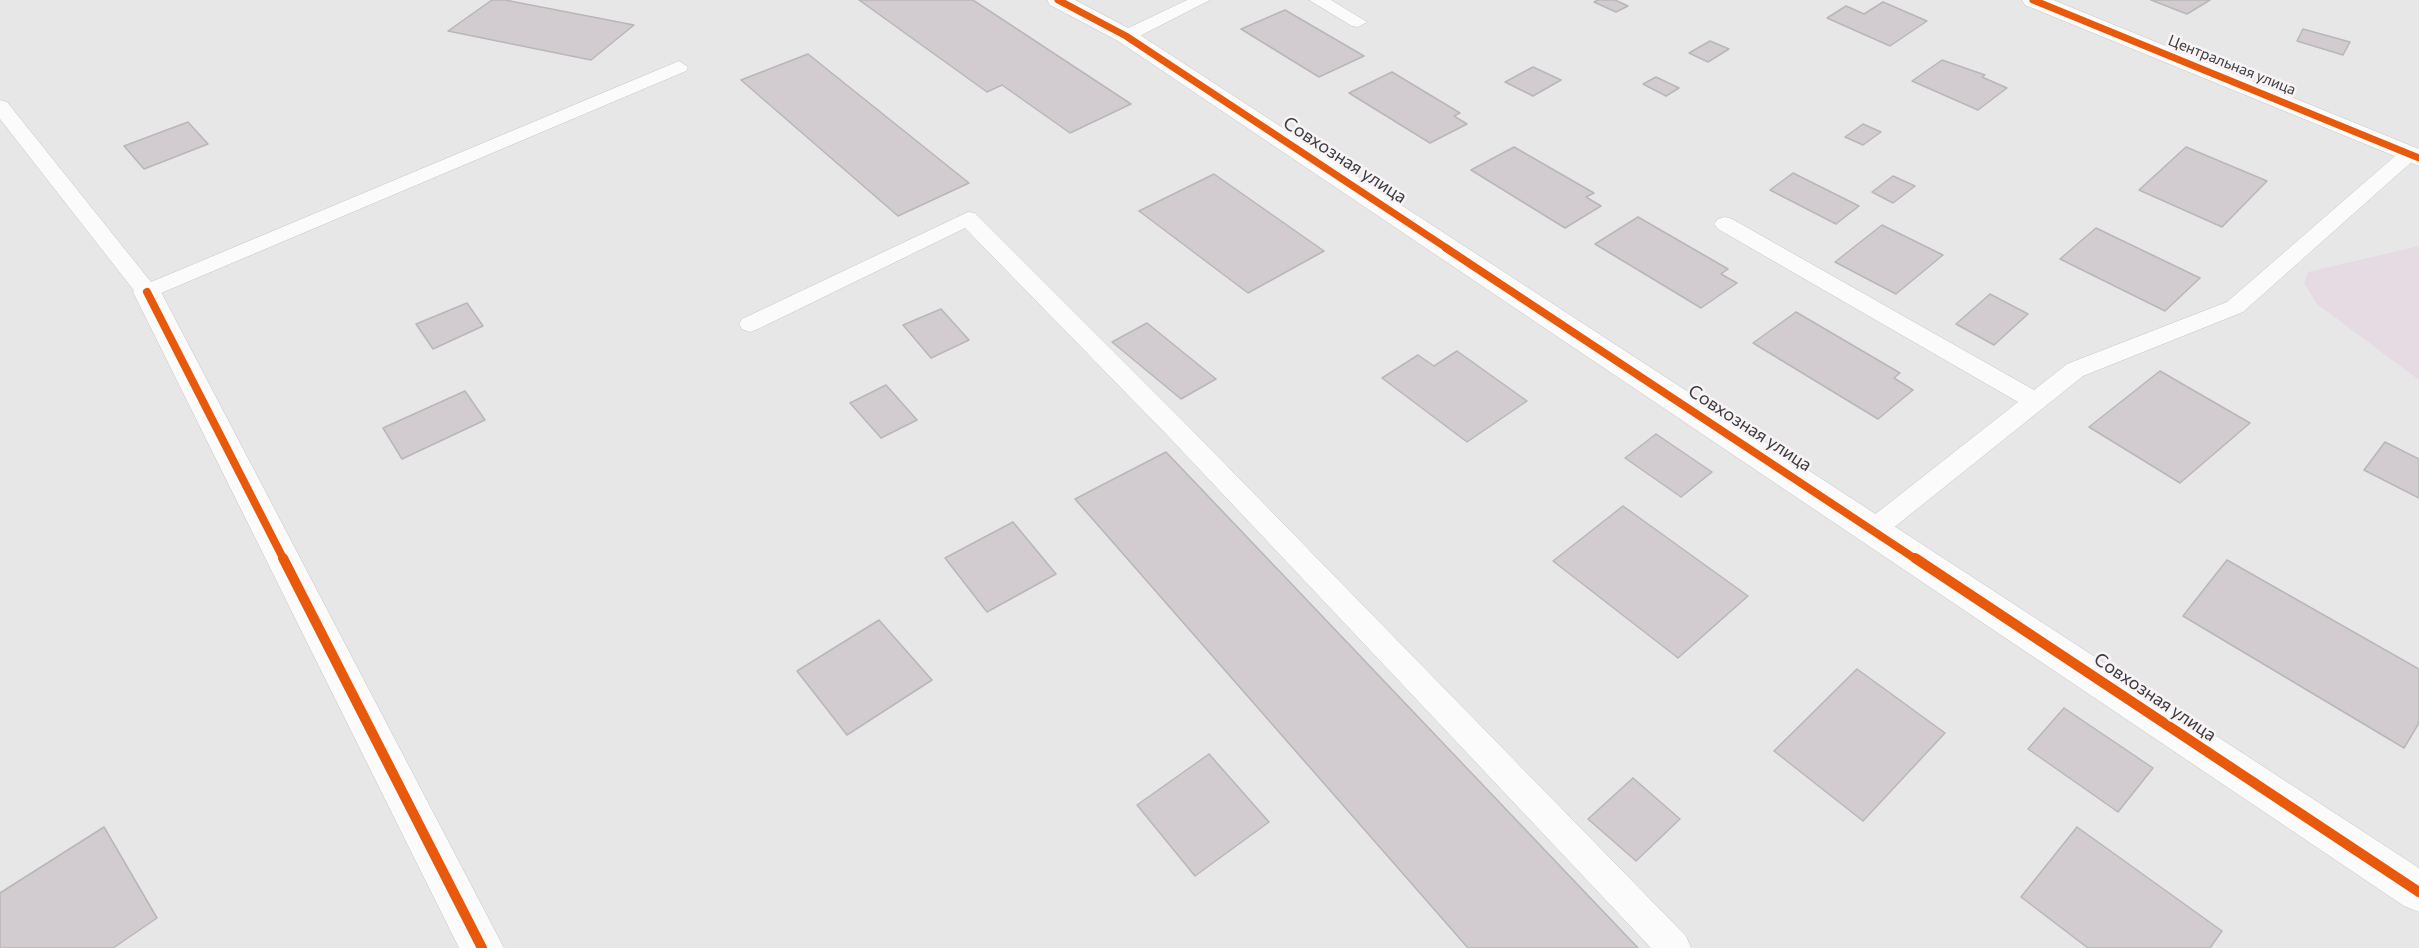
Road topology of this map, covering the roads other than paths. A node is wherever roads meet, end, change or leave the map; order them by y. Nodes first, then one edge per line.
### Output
1 (1058, 0) edge
2 (1201, 0) edge
3 (1318, 0) edge
4 (2033, 0) edge
5 (1358, 22) dead end
6 (1126, 36) junction
7 (679, 67) dead end
8 (0, 106) edge
9 (2414, 156) edge
10 (1725, 224) dead end
11 (147, 292) junction
12 (750, 324) dead end
13 (2036, 401) junction
14 (1873, 530) junction
15 (2419, 892) edge
16 (482, 948) edge
17 (1674, 948) edge

1 - 6 street, Совхозная улица
2 - 6 lane
3 - 5 lane
4 - 9 street, Центральная улица
6 - 14 street, Совхозная улица
7 - 11 lane
8 - 11 lane
9 - 13 lane
10 - 13 lane
11 - 16 street
12 - 17 lane
13 - 14 lane
14 - 15 street, Совхозная улица

